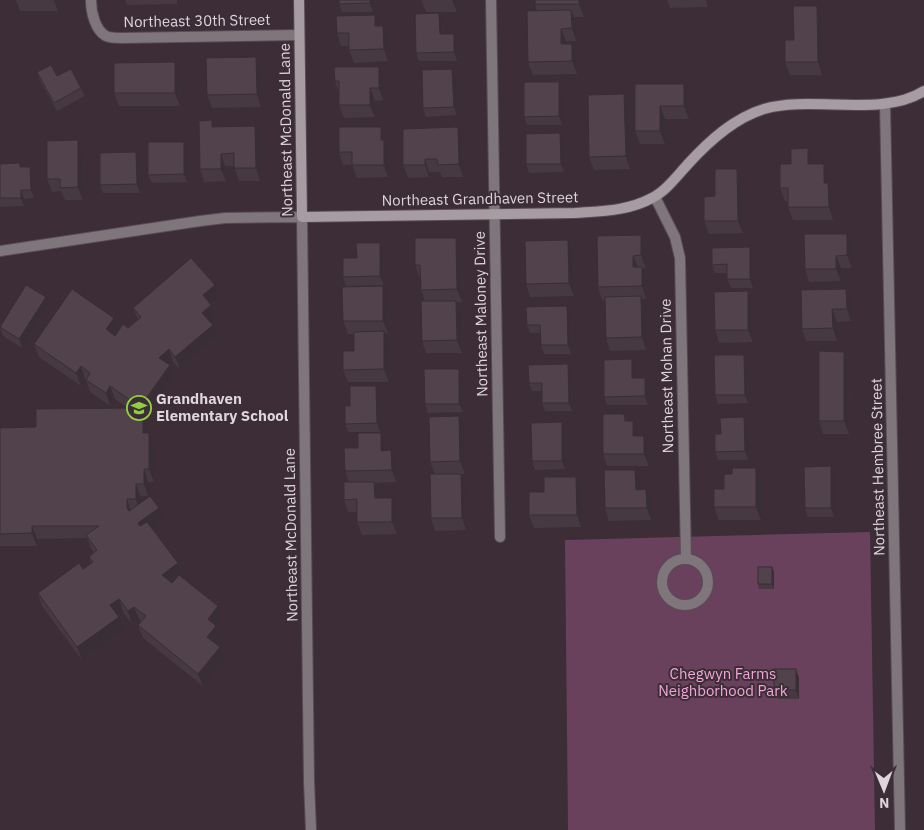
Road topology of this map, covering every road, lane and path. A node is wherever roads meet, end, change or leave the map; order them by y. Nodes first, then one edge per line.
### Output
1 (91, 0) edge
2 (299, 0) edge
3 (491, 0) edge
4 (299, 35) junction
5 (924, 91) edge
6 (885, 104) junction
7 (655, 197) junction
8 (494, 214) junction
9 (302, 217) junction
10 (0, 251) edge
11 (500, 537) dead end
12 (686, 560) junction
13 (311, 830) edge
14 (900, 830) edge

1 - 4 street, Northeast 30th Street
2 - 4 street, Northeast McDonald Lane
3 - 8 street, Northeast Maloney Drive
4 - 9 street, Northeast McDonald Lane
5 - 6 street, Northeast Grandhaven Street
6 - 7 street, Northeast Grandhaven Street
6 - 14 street, Northeast Hembree Street
7 - 8 street, Northeast Grandhaven Street
7 - 12 street, Northeast Mohan Drive
8 - 9 street, Northeast Grandhaven Street
8 - 11 street, Northeast Maloney Drive
9 - 10 street, Northeast Grandhaven Street
9 - 13 street, Northeast McDonald Lane
12 - 12 street

